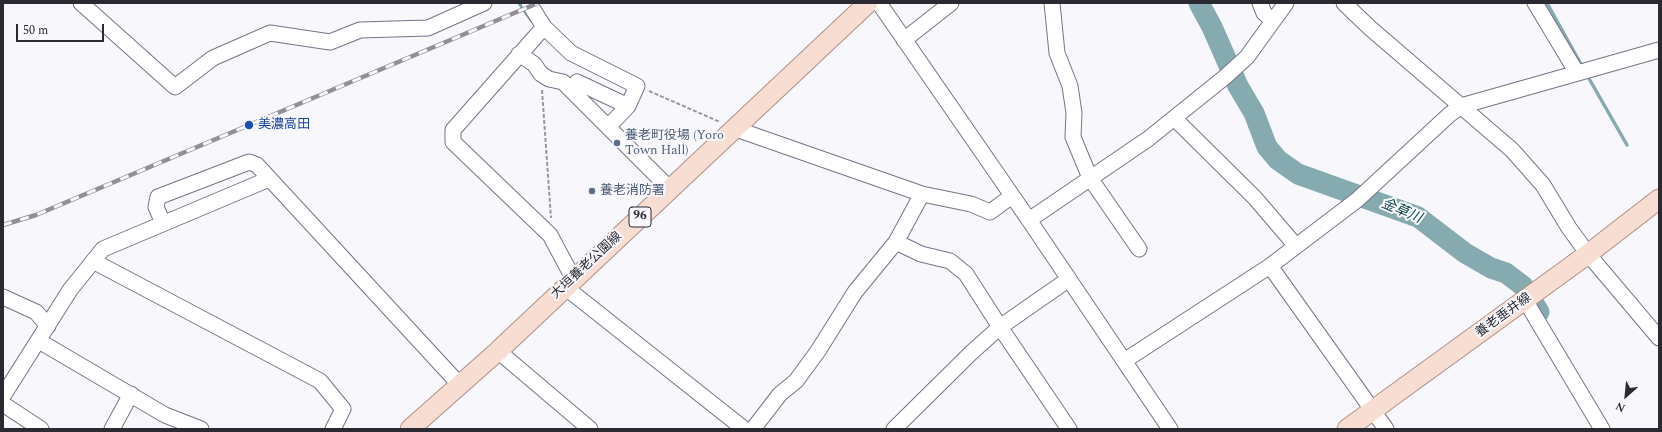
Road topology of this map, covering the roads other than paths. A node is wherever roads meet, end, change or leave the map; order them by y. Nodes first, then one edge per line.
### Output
1 (82, 3) edge
2 (484, 3) edge
3 (529, 3) edge
4 (868, 3) edge
5 (879, 3) edge
6 (951, 3) edge
7 (1052, 3) edge
8 (1260, 3) edge
9 (1286, 3) edge
10 (1344, 3) edge
11 (1535, 3) edge
12 (1273, 21) junction
13 (544, 27) junction
14 (904, 40) junction
15 (1659, 50) edge
16 (519, 54) junction
17 (1577, 73) junction
18 (570, 89) junction
19 (628, 106) junction
20 (1461, 106) junction
21 (1174, 118) junction
22 (608, 127) junction
23 (736, 129) junction
24 (1090, 178) junction
25 (269, 179) junction
26 (670, 189) junction
27 (922, 194) junction
28 (1012, 196) junction
29 (1659, 199) edge
30 (1029, 220) junction
31 (163, 223) junction
32 (896, 242) junction
33 (1296, 246) junction
34 (1139, 249) dead end
35 (1588, 254) junction
36 (93, 261) junction
37 (1270, 266) junction
38 (1069, 279) junction
39 (569, 282) junction
40 (3, 296) edge
41 (1528, 298) junction
42 (48, 326) junction
43 (1000, 327) junction
44 (1659, 338) edge
45 (38, 341) junction
46 (498, 351) junction
47 (1124, 361) junction
48 (459, 384) junction
49 (131, 394) junction
50 (3, 396) edge
51 (3, 404) edge
52 (1374, 410) junction
53 (41, 429) edge
54 (112, 429) edge
55 (200, 429) edge
56 (333, 429) edge
57 (410, 429) edge
58 (590, 429) edge
59 (744, 429) edge
60 (753, 429) edge
61 (894, 429) edge
62 (1069, 429) edge
63 (1170, 429) edge
64 (1347, 429) edge
65 (1386, 429) edge
66 (1602, 429) edge

1 - 2 street
3 - 13 street
4 - 23 main road, 大垣養老公園線 / 96
5 - 14 street
6 - 14 street
7 - 24 street
8 - 12 street
9 - 12 street
10 - 20 street
11 - 17 street
12 - 21 street
13 - 16 street
13 - 19 street
14 - 28 street
15 - 17 street
16 - 18 street
16 - 39 street
17 - 20 street
18 - 19 street
18 - 22 street
19 - 22 street
20 - 33 street
20 - 35 street
21 - 24 street
21 - 33 street
22 - 26 street
23 - 26 main road, 大垣養老公園線 / 96
23 - 27 street
24 - 30 street
24 - 34 street
25 - 31 street
25 - 31 street
25 - 48 street
26 - 39 main road, 大垣養老公園線 / 96
27 - 28 street
27 - 32 street
28 - 30 street
29 - 35 main road, 養老垂井線
30 - 38 street
31 - 36 street
32 - 43 street
32 - 60 street
33 - 37 street
35 - 41 main road, 養老垂井線
35 - 44 street
36 - 42 street
36 - 56 street
37 - 47 street
37 - 52 street
38 - 43 street
38 - 47 street
39 - 46 main road, 大垣養老公園線 / 96
39 - 59 street
40 - 42 street
41 - 52 main road, 養老垂井線
41 - 66 street
42 - 45 street
43 - 61 street
43 - 62 street
45 - 49 street
45 - 50 street
46 - 48 main road, 大垣養老公園線 / 96
46 - 58 street
47 - 63 street
48 - 57 main road, 大垣養老公園線 / 96
49 - 54 street
49 - 55 street
51 - 53 street
52 - 64 main road, 養老垂井線
52 - 65 street

